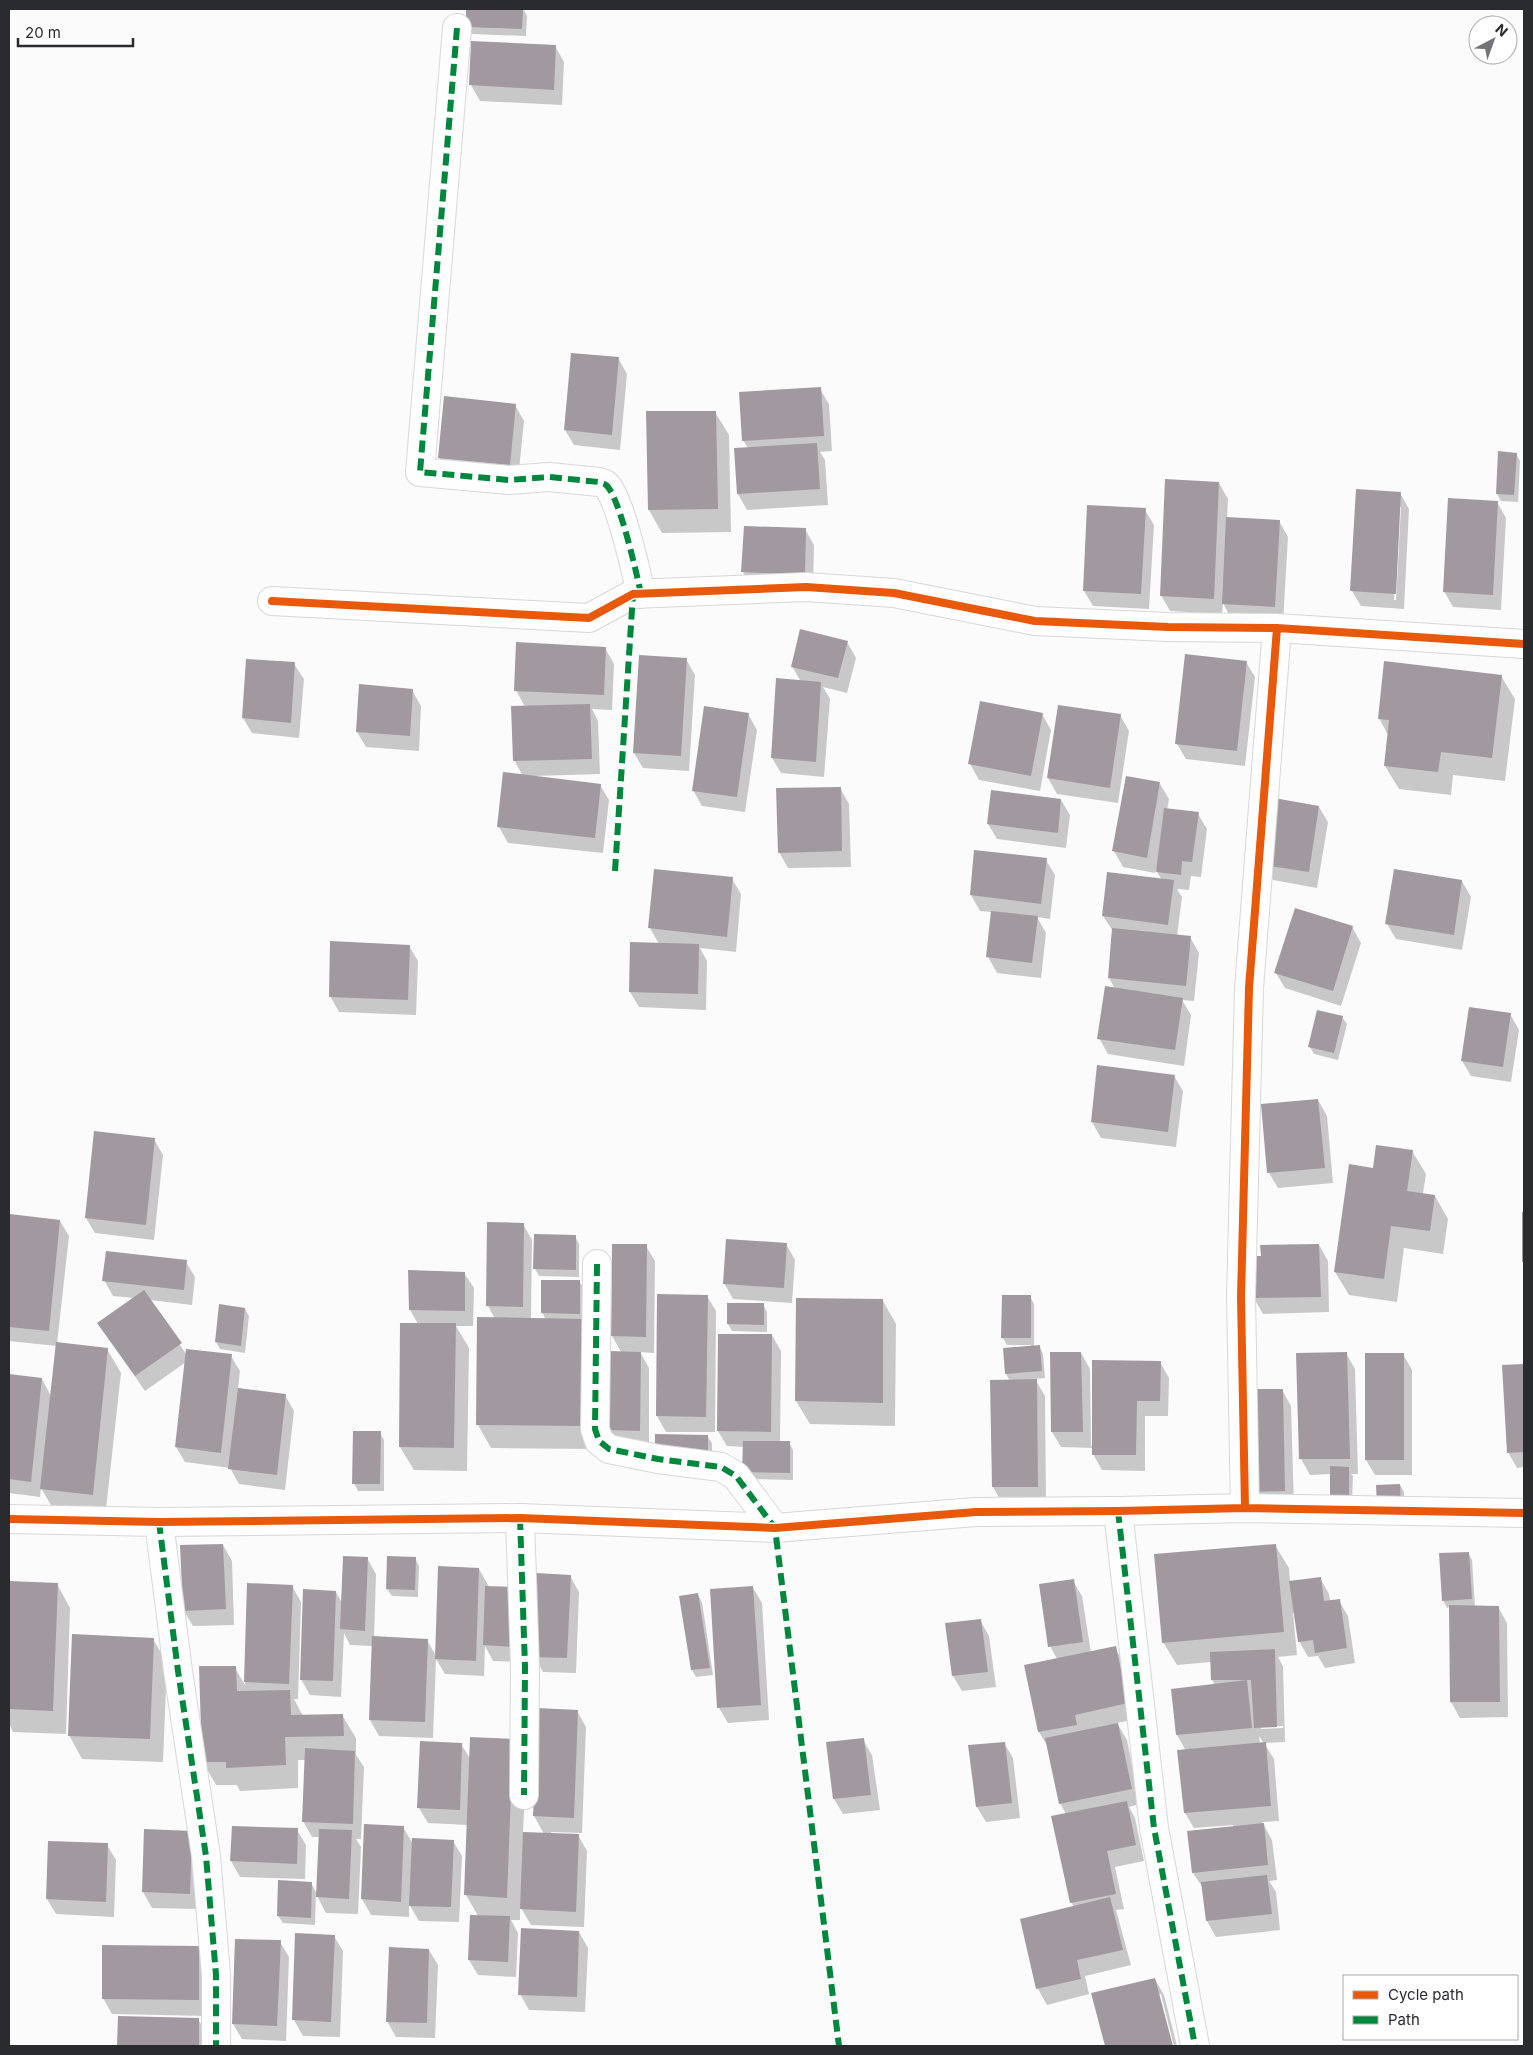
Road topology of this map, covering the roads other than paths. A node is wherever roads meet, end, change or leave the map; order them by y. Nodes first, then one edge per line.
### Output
1 (457, 28) dead end
2 (641, 594) junction
3 (272, 601) dead end
4 (1277, 628) junction
5 (1524, 644) edge
6 (597, 1264) dead end
7 (1245, 1508) junction
8 (1118, 1511) junction
9 (1524, 1513) edge
10 (520, 1518) junction
11 (9, 1519) edge
12 (159, 1522) junction
13 (775, 1528) junction
14 (524, 1795) dead end
15 (216, 2046) edge
16 (1195, 2046) edge

1 - 2 street
2 - 3 street
2 - 4 street
4 - 5 street
4 - 7 street
6 - 13 street
7 - 8 street
7 - 9 street
8 - 13 street
8 - 16 street
10 - 12 street
10 - 13 street
10 - 14 street
11 - 12 street
12 - 15 street

